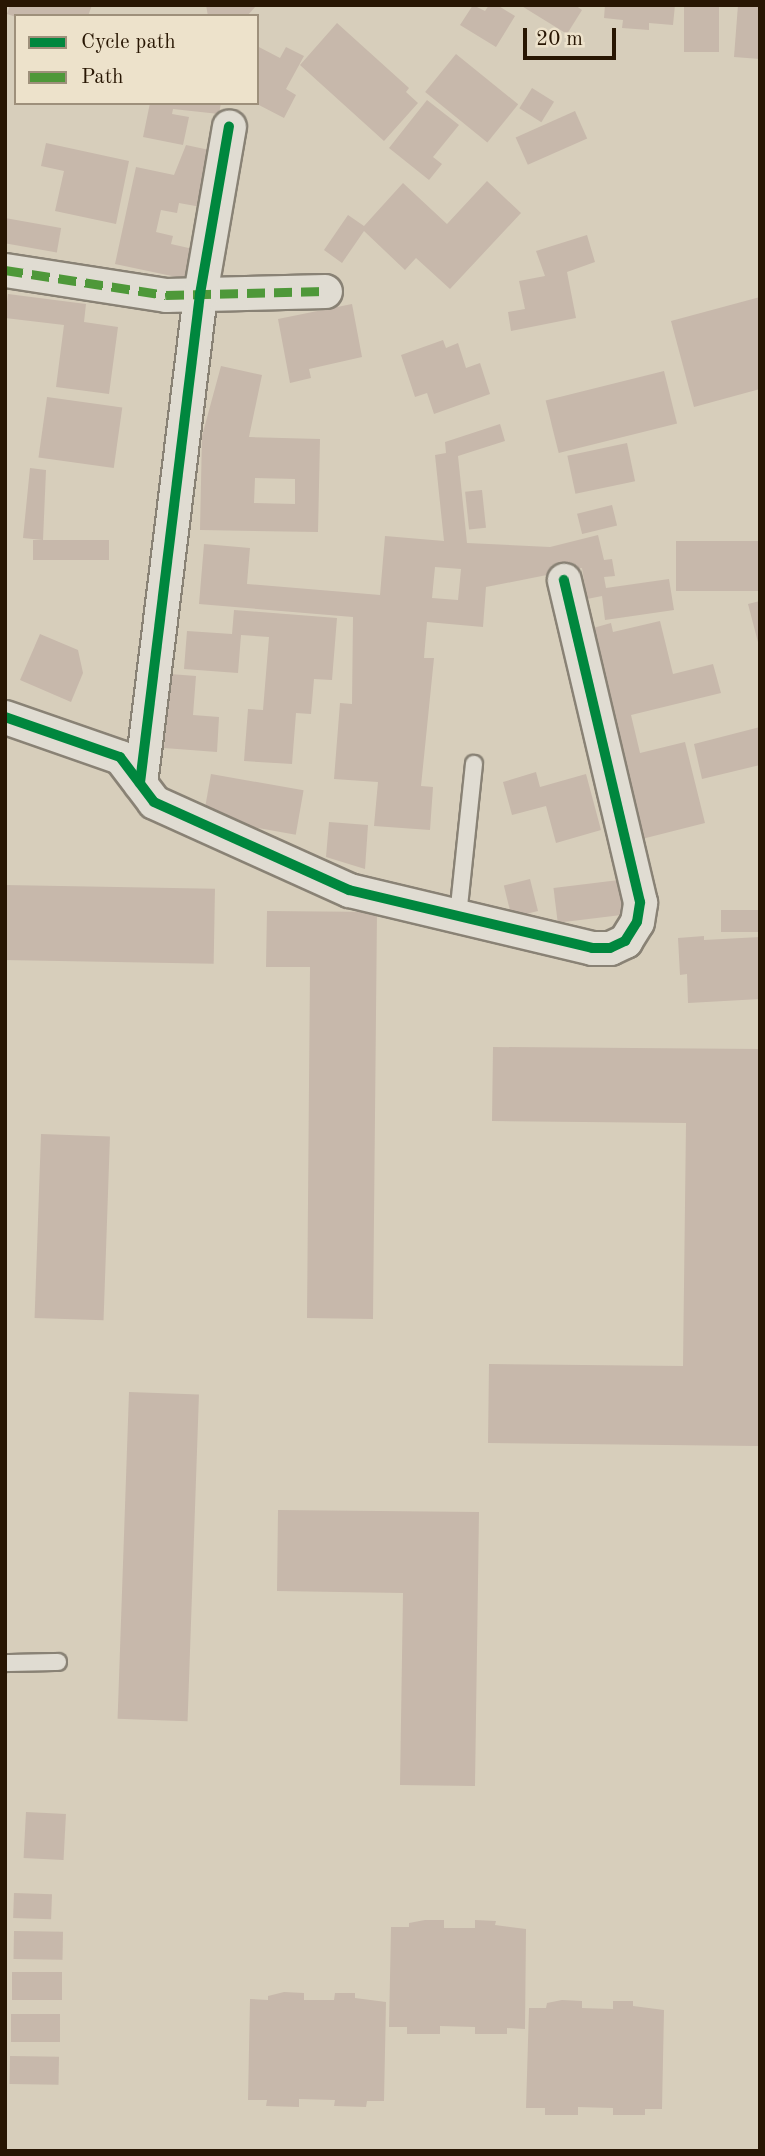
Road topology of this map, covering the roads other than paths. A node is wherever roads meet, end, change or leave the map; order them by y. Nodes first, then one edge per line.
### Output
1 (229, 126) dead end
2 (5, 270) edge
3 (325, 290) dead end
4 (200, 294) junction
5 (564, 580) dead end
6 (5, 717) edge
7 (474, 764) dead end
8 (140, 783) junction
9 (458, 916) junction
10 (58, 1662) dead end
11 (5, 1663) edge

1 - 4 street
2 - 4 street
3 - 4 street
4 - 8 street
5 - 9 street
6 - 8 street
7 - 9 lane
8 - 9 street
10 - 11 lane

